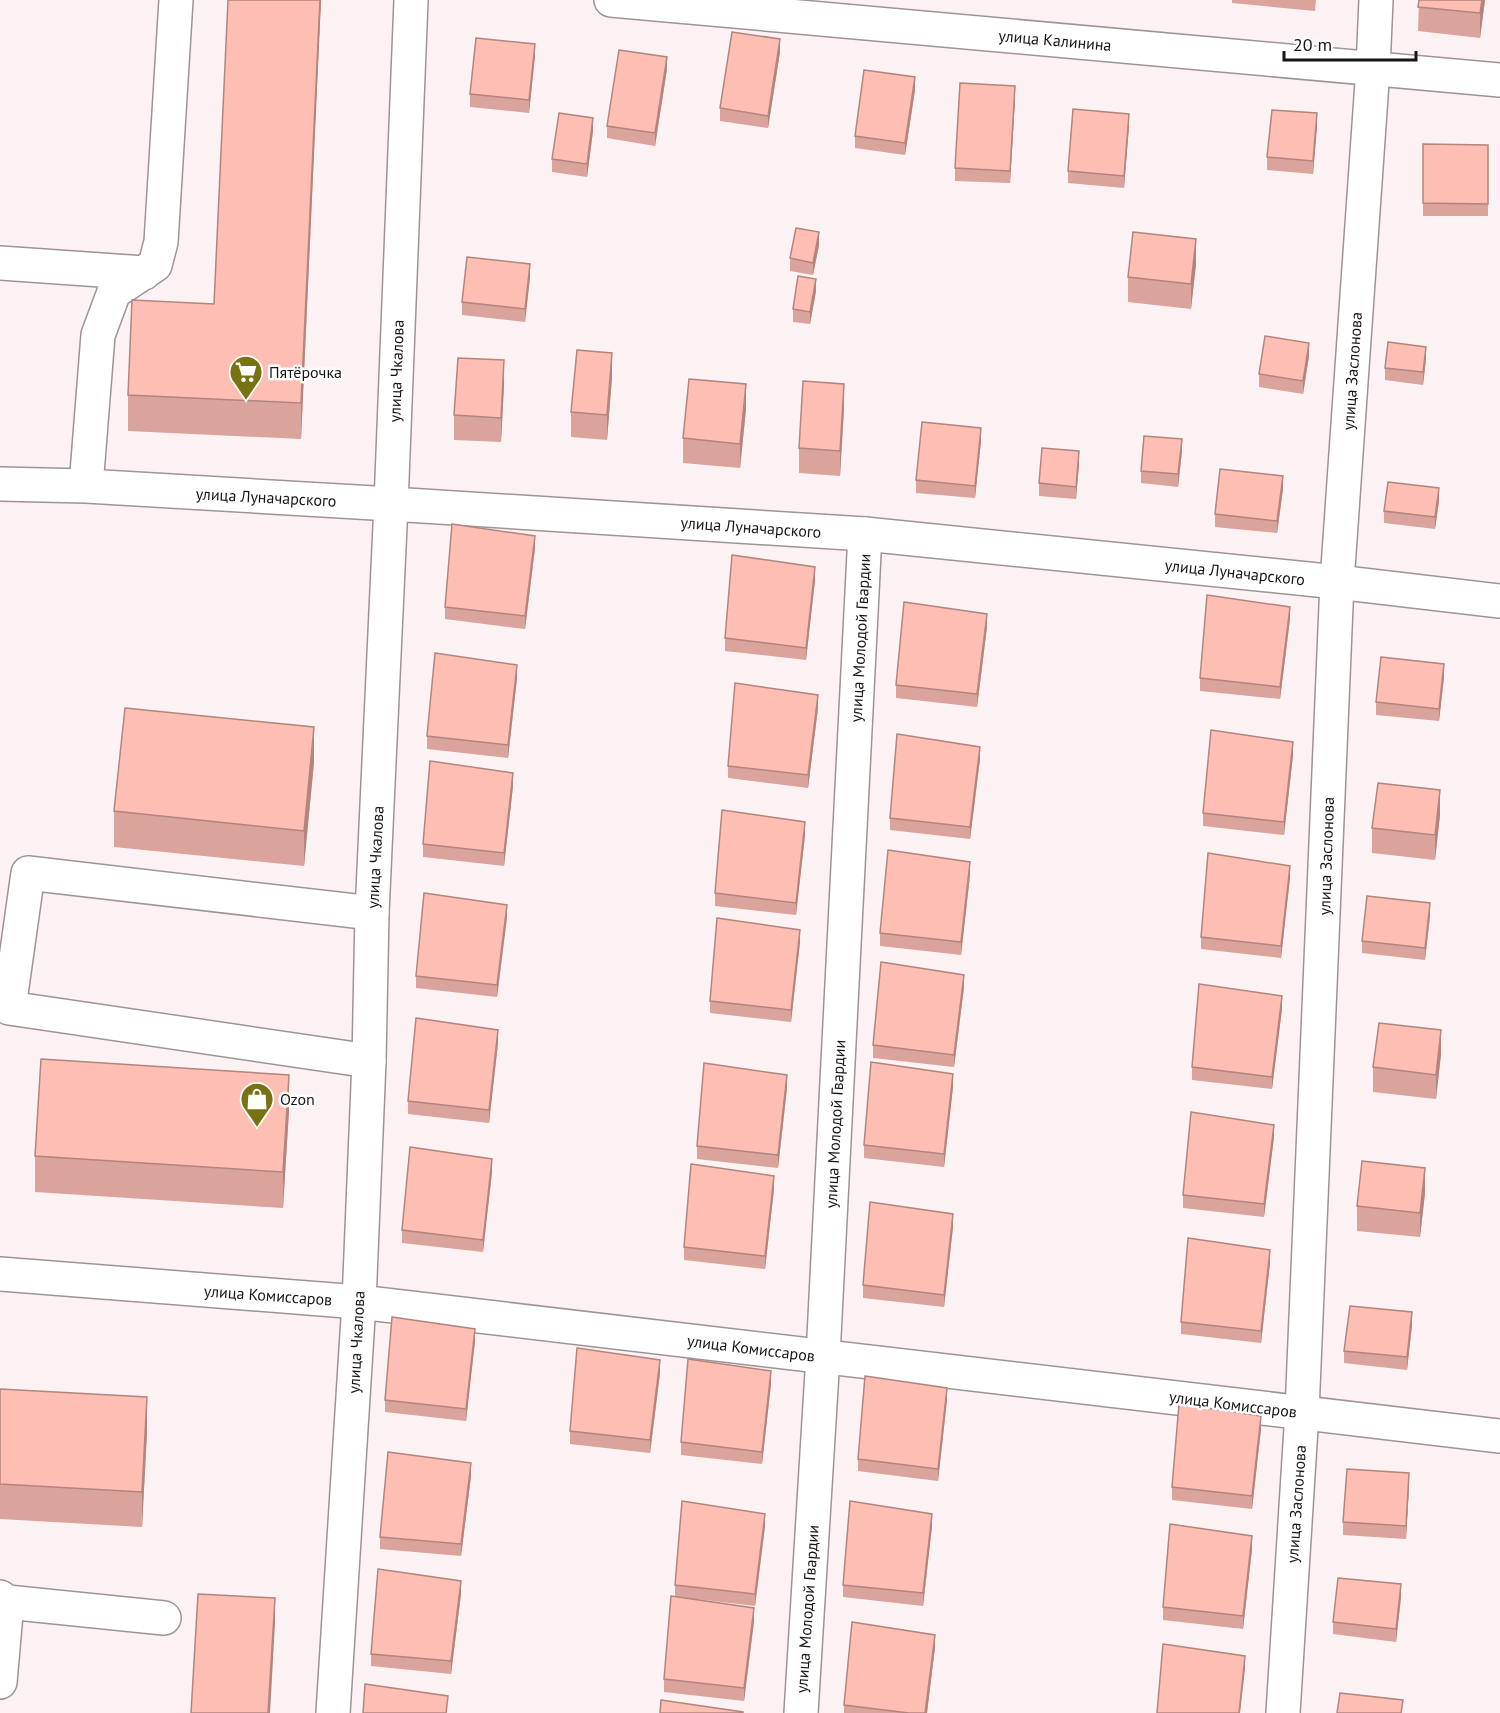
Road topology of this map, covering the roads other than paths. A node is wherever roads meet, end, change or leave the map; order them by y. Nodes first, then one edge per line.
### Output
1 (176, 0) edge
2 (411, 0) edge
3 (611, 0) edge
4 (1376, 0) edge
5 (1373, 68) junction
6 (1500, 80) edge
7 (0, 263) edge
8 (144, 273) junction
9 (0, 484) edge
10 (86, 486) junction
11 (391, 504) junction
12 (865, 534) junction
13 (1337, 582) junction
14 (1500, 601) edge
15 (372, 914) junction
16 (369, 1061) junction
17 (0, 1274) edge
18 (359, 1302) junction
19 (823, 1356) junction
20 (1302, 1412) junction
21 (1500, 1436) edge
22 (4, 1600) edge
23 (164, 1618) dead end
24 (0, 1682) edge
25 (333, 1713) edge
26 (801, 1713) edge
27 (1283, 1713) edge

1 - 8 street
2 - 11 street, улица Чкалова
3 - 5 street, улица Калинина
4 - 5 street, улица Заслонова
5 - 6 street, улица Калинина
5 - 13 street, улица Заслонова
7 - 8 street
8 - 10 street
9 - 10 street, улица Луначарского
10 - 11 street, улица Луначарского
11 - 12 street, улица Луначарского
11 - 15 street, улица Чкалова
12 - 13 street, улица Луначарского
12 - 19 street, улица Молодой Гвардии
13 - 14 street, улица Луначарского
13 - 20 street, улица Заслонова
15 - 16 street, улица Чкалова
15 - 16 street
16 - 18 street, улица Чкалова
17 - 18 street, улица Комиссаров
18 - 19 street, улица Комиссаров
18 - 25 street, улица Чкалова
19 - 20 street, улица Комиссаров
19 - 26 street, улица Молодой Гвардии
20 - 21 street, улица Комиссаров
20 - 27 street, улица Заслонова
22 - 23 street
22 - 24 street

